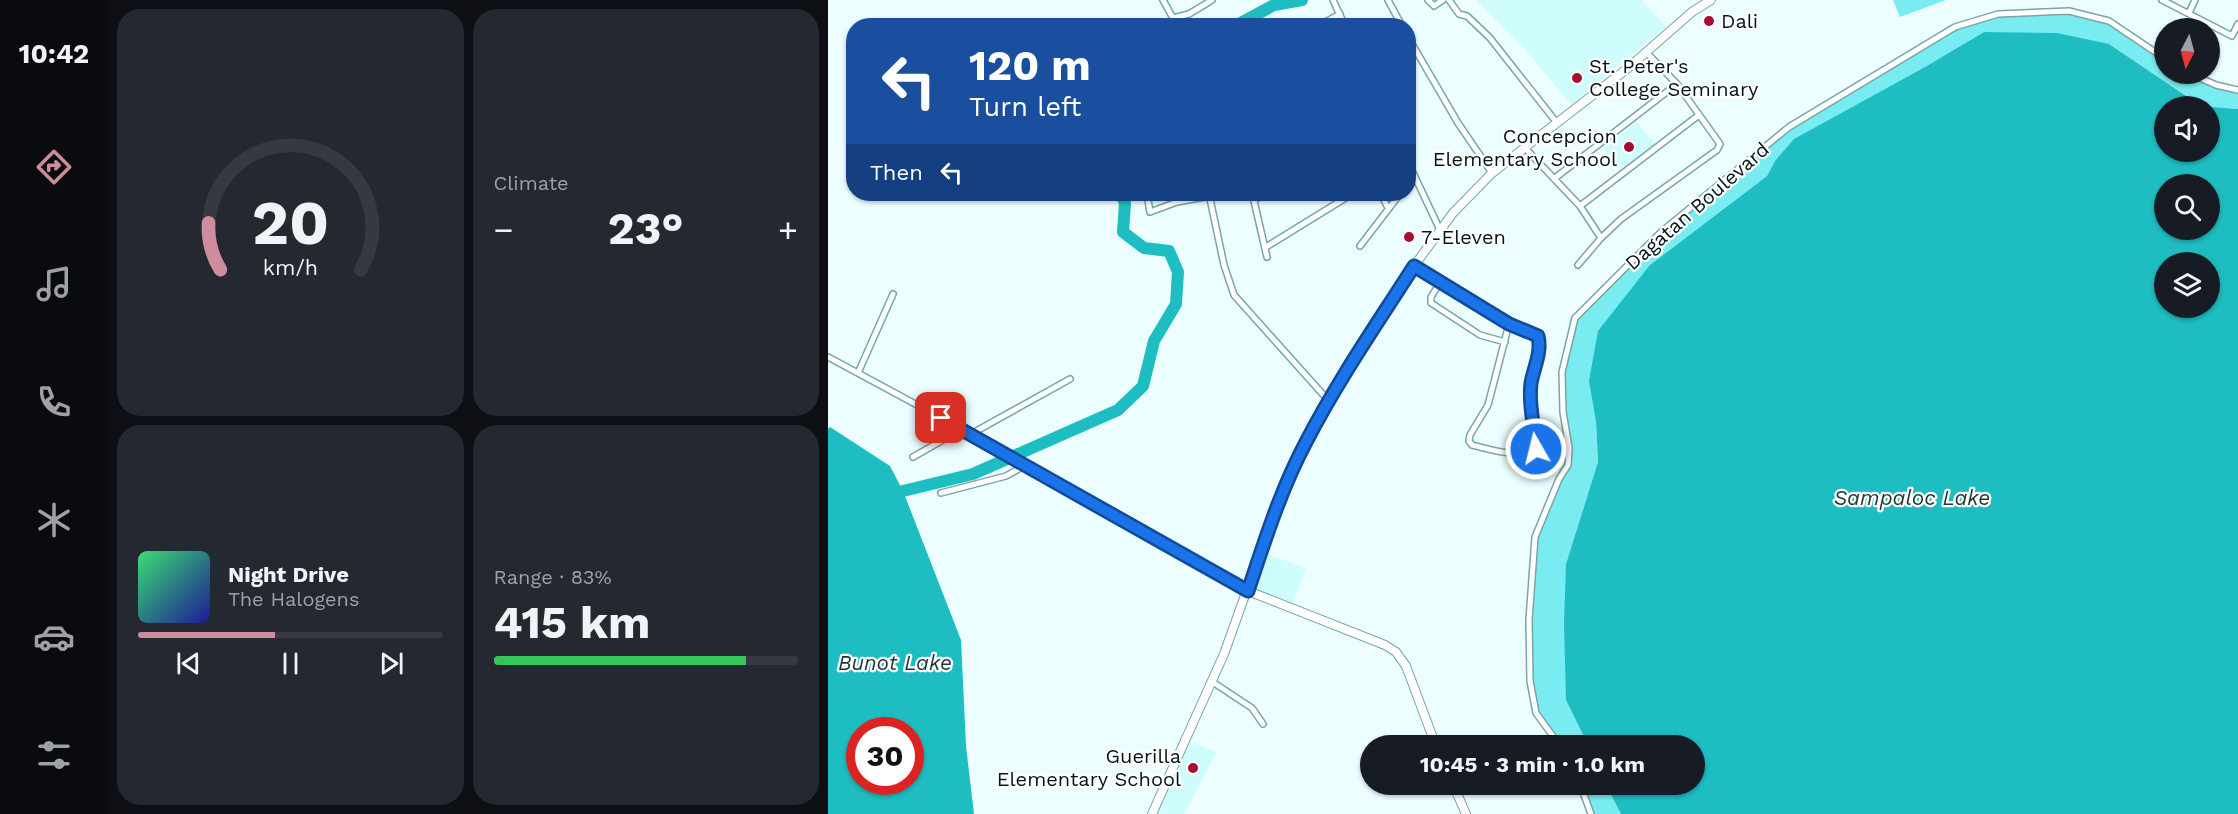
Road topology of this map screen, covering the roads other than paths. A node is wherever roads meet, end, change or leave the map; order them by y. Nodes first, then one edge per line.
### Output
1 (1163, 0) edge
2 (1333, 0) edge
3 (1388, 0) edge
4 (1428, 0) edge
5 (1443, 0) edge
6 (1449, 0) edge
7 (1711, 0) edge
8 (2162, 0) edge
9 (2195, 0) edge
10 (1209, 1) edge
11 (2189, 13) junction
12 (1340, 14) junction
13 (1333, 18) edge
14 (1342, 18) edge
15 (1398, 18) edge
16 (2238, 24) edge
17 (1416, 51) edge
18 (2154, 51) edge
19 (1646, 52) junction
20 (1677, 84) junction
21 (2214, 84) edge
22 (2238, 90) edge
23 (1699, 115) junction
24 (1558, 124) junction
25 (1526, 149) junction
26 (1492, 174) junction
27 (1555, 178) junction
28 (1416, 179) edge
29 (1148, 201) edge
30 (1182, 201) edge
31 (1210, 201) edge
32 (1254, 201) edge
33 (1341, 201) edge
34 (1384, 201) edge
35 (1394, 201) edge
36 (1177, 202) joint
37 (1580, 206) junction
38 (1388, 208) junction
39 (1440, 230) junction
40 (1601, 238) junction
41 (1360, 246) dead end
42 (1266, 247) junction
43 (1267, 257) dead end
44 (1578, 265) dead end
45 (1414, 266) junction
46 (1440, 281) junction
47 (893, 294) dead end
48 (1509, 324) junction
49 (1505, 342) junction
50 (828, 357) edge
51 (858, 373) junction
52 (1070, 379) dead end
53 (1328, 400) junction
54 (962, 429) junction
55 (971, 434) junction
56 (913, 457) dead end
57 (1026, 465) junction
58 (941, 493) dead end
59 (1248, 591) junction
60 (1211, 681) junction
61 (1263, 724) dead end
62 (1432, 735) edge
63 (1552, 735) edge
64 (1458, 795) edge
65 (1584, 795) edge
66 (1152, 814) edge
67 (1466, 814) edge
68 (1592, 814) edge

1 - 10 street
2 - 12 street
3 - 15 street
4 - 5 street
6 - 24 street
7 - 19 main road
8 - 11 street
9 - 11 street
11 - 16 street
12 - 13 street
12 - 14 street
17 - 26 street
18 - 63 street, Dagatan Boulevard
19 - 20 street
19 - 24 main road
20 - 23 street
20 - 27 street
21 - 22 street
23 - 37 street
23 - 40 street
24 - 25 main road
25 - 26 main road
25 - 27 street
26 - 39 main road
27 - 37 street
28 - 39 street
29 - 36 street
30 - 36 street
31 - 53 street
32 - 42 street
33 - 42 street
34 - 38 street
35 - 38 street
37 - 40 street
38 - 41 street
39 - 45 main road
40 - 44 street
42 - 43 street
45 - 46 street
45 - 53 main road
46 - 48 street
46 - 49 street
47 - 51 street
48 - 49 street
48 - 49 street
50 - 51 street
51 - 54 street
52 - 55 street
53 - 59 main road
54 - 55 street
54 - 56 street
55 - 57 street
57 - 58 street
57 - 59 street
59 - 60 main road
59 - 62 main road
60 - 61 street
60 - 66 main road
64 - 67 main road
65 - 68 street

